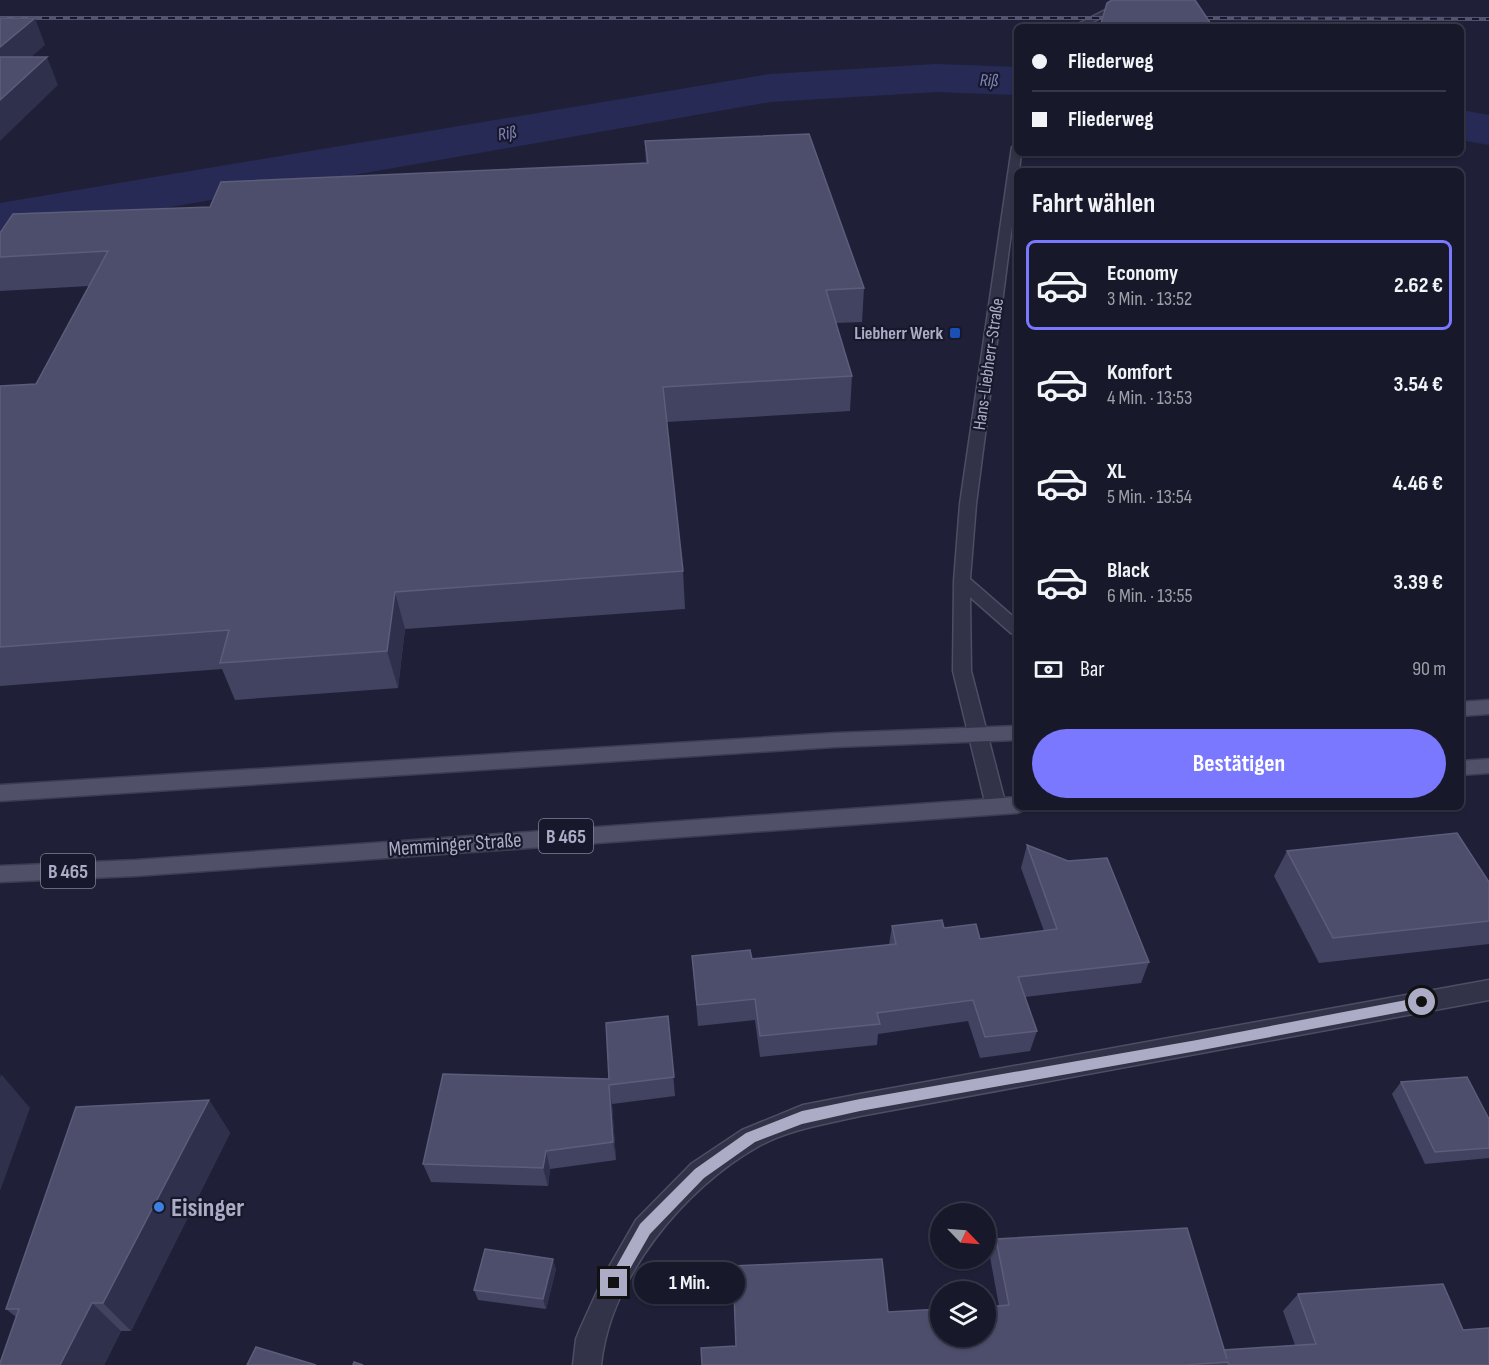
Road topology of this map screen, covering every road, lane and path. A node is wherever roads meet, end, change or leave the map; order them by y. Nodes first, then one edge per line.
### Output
1 (1132, 0) edge
2 (1082, 24) edge
3 (1014, 169) edge
4 (962, 581) junction
5 (1014, 626) edge
6 (1489, 707) edge
7 (1464, 709) edge
8 (1014, 733) edge
9 (977, 734) junction
10 (1489, 766) edge
11 (1464, 768) edge
12 (0, 793) edge
13 (1014, 805) edge
14 (996, 806) junction
15 (0, 874) edge
16 (1489, 990) edge
17 (587, 1365) edge

1 - 2 street
3 - 4 street, Hans-Liebherr-Straße
4 - 5 street
4 - 9 street, Hans-Liebherr-Straße
6 - 7 main road
8 - 9 main road
9 - 12 main road
9 - 14 street, Hans-Liebherr-Straße
10 - 11 main road
13 - 14 main road, Memminger Straße / B 465
14 - 15 main road, Memminger Straße / B 465
16 - 17 street

